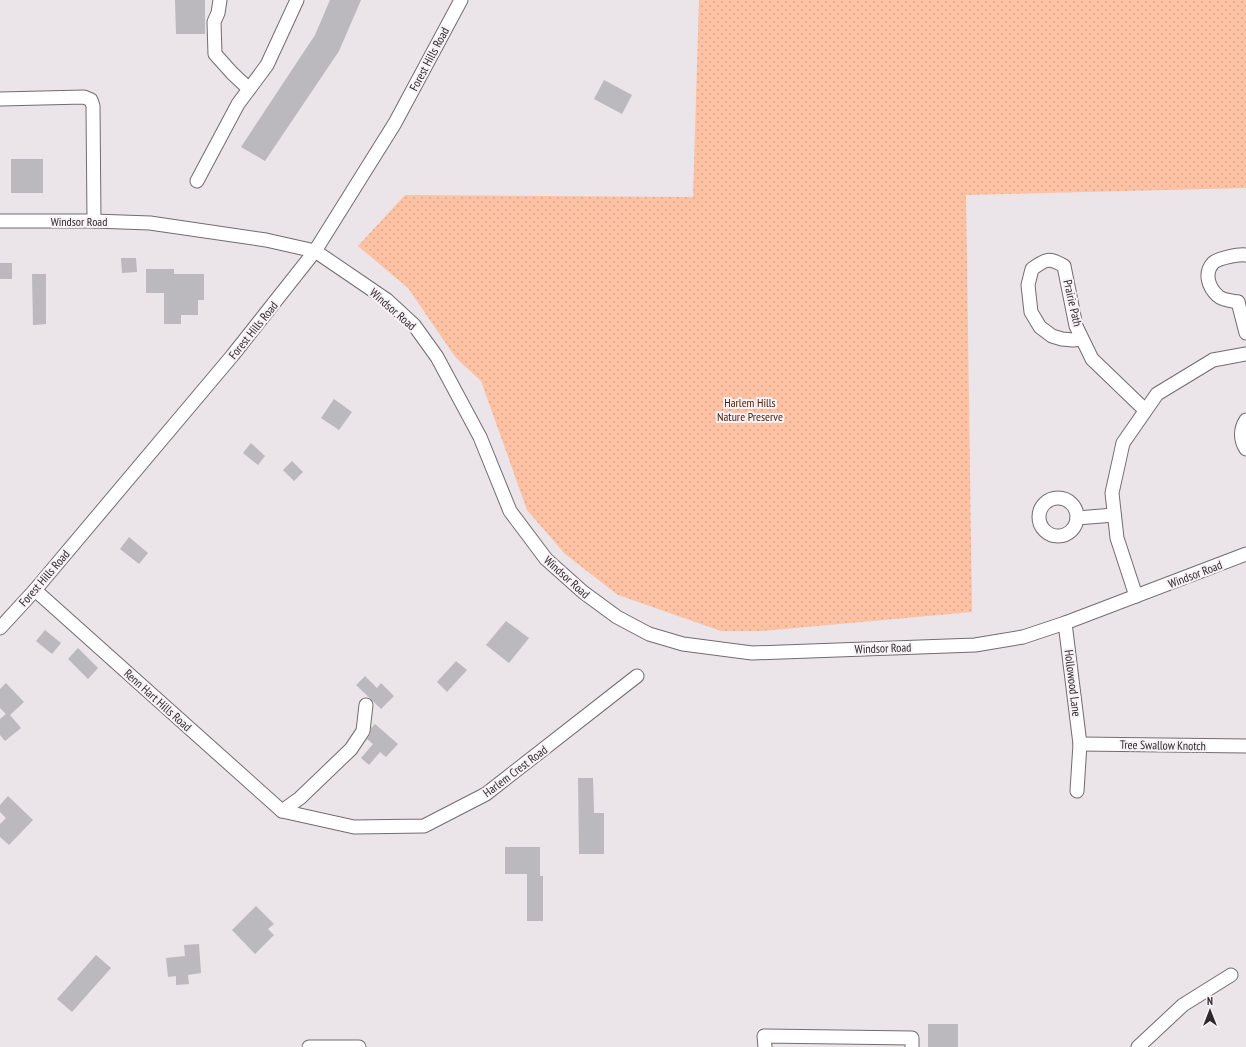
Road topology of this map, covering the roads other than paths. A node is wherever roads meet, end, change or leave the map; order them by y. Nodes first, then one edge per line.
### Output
1 (220, 0) edge
2 (297, 0) edge
3 (461, 0) edge
4 (249, 90) junction
5 (0, 99) edge
6 (197, 181) dead end
7 (0, 221) edge
8 (94, 221) junction
9 (315, 251) junction
10 (1246, 255) edge
11 (1242, 299) edge
12 (1246, 333) edge
13 (1082, 339) junction
14 (1246, 354) edge
15 (1145, 410) junction
16 (1246, 420) edge
17 (1246, 449) edge
18 (1114, 515) junction
19 (1077, 518) dead end
20 (1246, 554) edge
21 (35, 590) junction
22 (1136, 596) junction
23 (1065, 623) junction
24 (0, 628) edge
25 (637, 676) dead end
26 (366, 705) dead end
27 (1080, 744) junction
28 (1246, 746) edge
29 (1077, 790) dead end
30 (282, 811) junction
31 (1230, 974) dead end
32 (912, 1043) edge
33 (309, 1047) edge
34 (359, 1047) edge
35 (765, 1047) edge
36 (1138, 1047) edge

1 - 4 street
2 - 4 street
3 - 9 street, Forest Hills Road
4 - 6 street
5 - 8 street
7 - 8 street, Windsor Road
8 - 9 street, Windsor Road
9 - 21 street, Forest Hills Road
9 - 23 street, Windsor Road
10 - 11 street
11 - 12 street
13 - 13 street, Prairie Path
13 - 15 street, Prairie Path
14 - 15 street
15 - 18 street
16 - 17 street
18 - 19 street
18 - 22 street
20 - 22 street, Windsor Road
21 - 24 street, Forest Hills Road
21 - 30 street, Renn Hart Hills Road
22 - 23 street, Windsor Road
23 - 27 street, Hollowood Lane
25 - 30 street, Harlem Crest Road
26 - 30 street
27 - 28 street, Tree Swallow Knotch
27 - 29 street, Hollowood Lane
31 - 36 street
32 - 35 street
33 - 34 street

